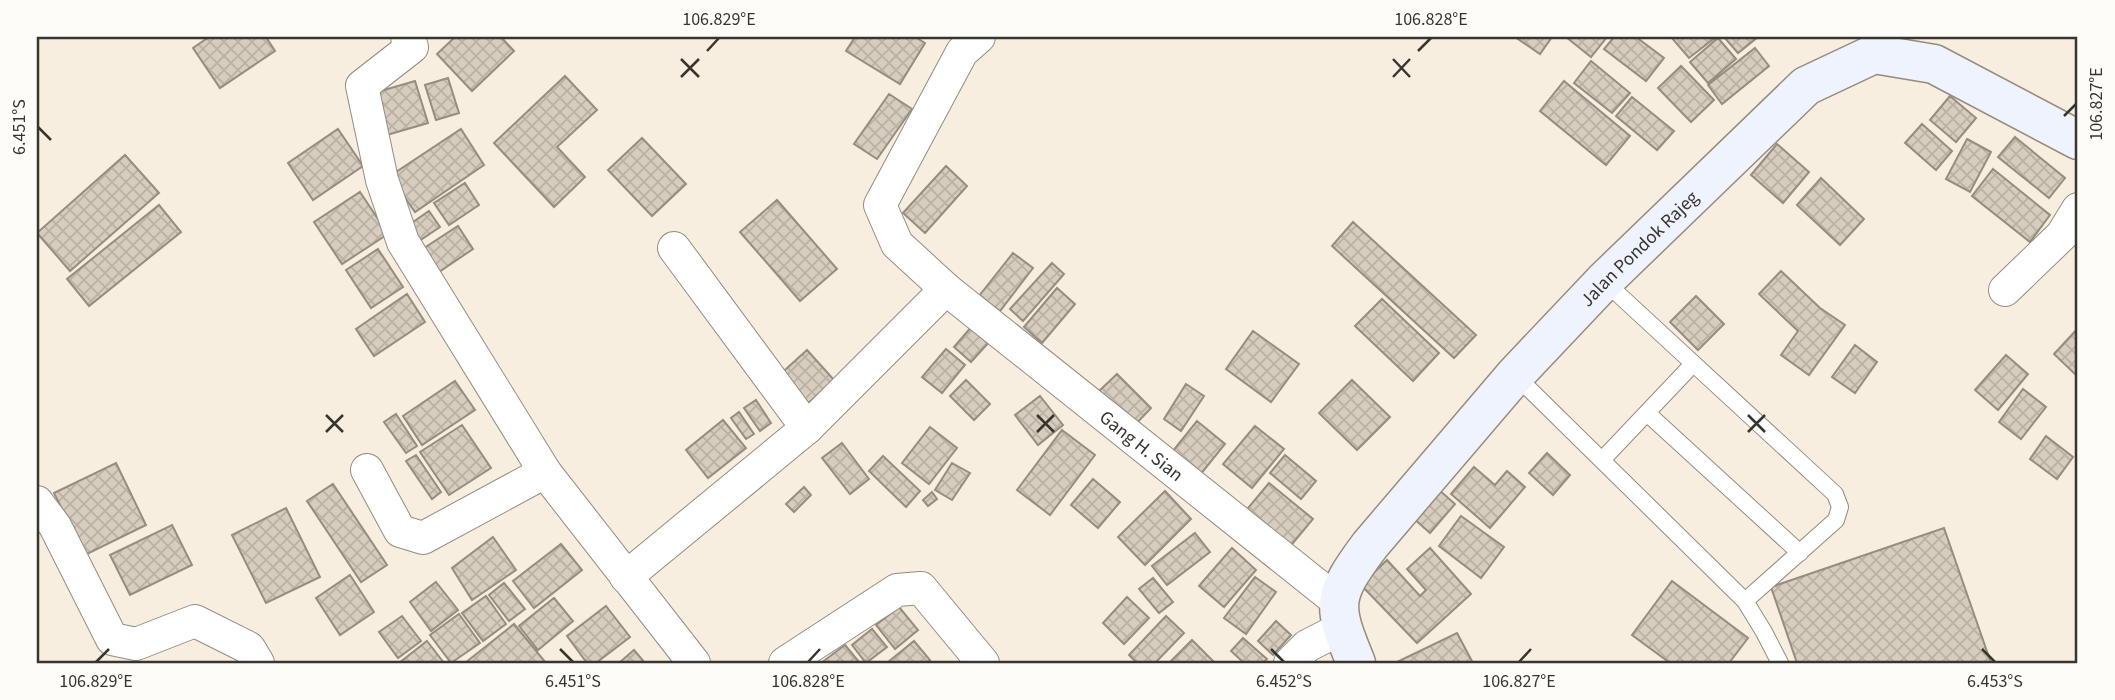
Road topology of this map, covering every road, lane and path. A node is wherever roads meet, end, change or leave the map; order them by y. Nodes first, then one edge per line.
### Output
1 (979, 37) edge
2 (414, 40) edge
3 (1869, 46) edge
4 (2078, 141) edge
5 (2078, 209) edge
6 (674, 248) dead end
7 (1604, 281) junction
8 (946, 289) junction
9 (2005, 290) dead end
10 (1693, 364) junction
11 (1515, 375) junction
12 (1647, 413) junction
13 (807, 428) junction
14 (1602, 460) junction
15 (367, 470) dead end
16 (545, 472) junction
17 (37, 502) edge
18 (1800, 553) junction
19 (626, 577) junction
20 (1745, 601) junction
21 (1339, 614) junction
22 (258, 663) edge
23 (694, 663) edge
24 (785, 663) edge
25 (983, 663) edge
26 (1290, 663) edge
27 (1356, 663) edge
28 (1780, 663) edge

1 - 8 street, Gang H. Sian
2 - 16 street
3 - 4 main road, Jalan Pondok Rajeg
3 - 7 main road, Jalan Pondok Rajeg
5 - 9 street
6 - 13 street
7 - 10 lane
7 - 11 main road, Jalan Pondok Rajeg
8 - 13 street
8 - 21 street, Gang H. Sian
10 - 12 lane
10 - 18 lane
11 - 14 lane
11 - 21 main road, Jalan Pondok Rajeg
12 - 14 lane
12 - 18 lane
13 - 19 street
14 - 20 lane
15 - 16 street
16 - 19 street
17 - 22 street
18 - 20 lane
19 - 23 street
20 - 28 lane
21 - 26 street
21 - 27 main road
24 - 25 street

